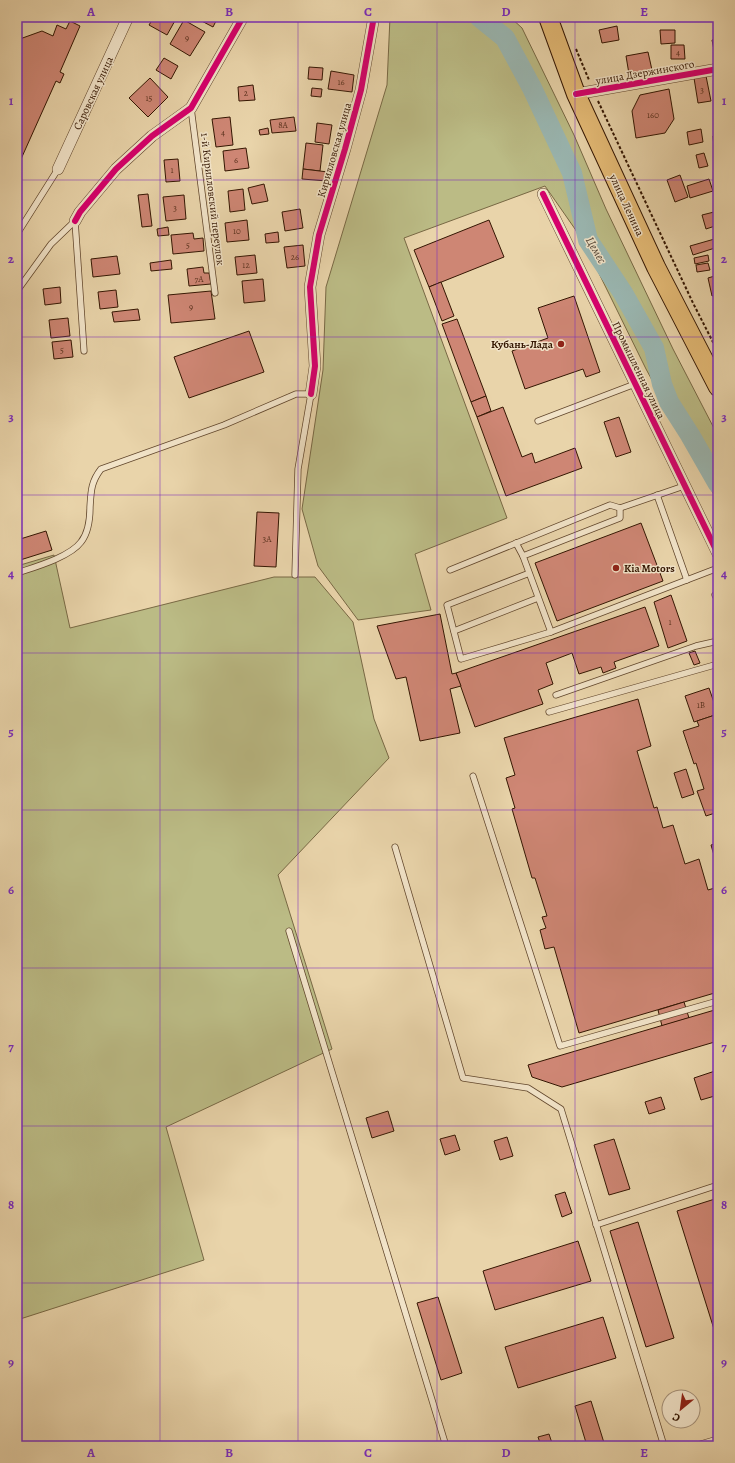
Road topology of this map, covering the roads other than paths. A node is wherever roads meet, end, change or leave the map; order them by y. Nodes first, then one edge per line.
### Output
1 (128, 17) edge
2 (243, 17) edge
3 (372, 17) edge
4 (548, 17) edge
5 (718, 69) edge
6 (576, 94) junction
7 (191, 108) junction
8 (58, 169) joint
9 (543, 194) dead end
10 (76, 221) junction
11 (17, 234) edge
12 (17, 291) edge
13 (216, 293) dead end
14 (84, 351) dead end
15 (635, 384) junction
16 (718, 387) edge
17 (311, 394) junction
18 (538, 421) dead end
19 (684, 486) junction
20 (657, 495) junction
21 (620, 508) junction
22 (516, 543) junction
23 (718, 554) edge
24 (523, 556) junction
25 (718, 568) edge
26 (450, 570) dead end
27 (17, 572) edge
28 (527, 574) dead end
29 (295, 575) dead end
30 (687, 580) junction
31 (538, 598) junction
32 (454, 631) junction
33 (551, 632) junction
34 (718, 641) edge
35 (718, 664) edge
36 (556, 695) dead end
37 (549, 712) dead end
38 (473, 776) dead end
39 (395, 847) dead end
40 (289, 931) dead end
41 (718, 1001) edge
42 (718, 1185) edge
43 (596, 1225) junction
44 (718, 1439) edge
45 (446, 1446) edge
46 (664, 1446) edge
47 (694, 1446) edge

1 - 8 street, Саровская улица
2 - 7 street
3 - 17 street, Кирилловская улица
4 - 6 highway, улица Ленина
5 - 6 street, улица Дзержинского
6 - 16 highway, улица Ленина
7 - 10 street
7 - 13 lane, 1-й Кирилловский переулок
8 - 11 lane
9 - 15 street, Промышленная улица
10 - 12 lane
10 - 14 lane
15 - 18 lane
15 - 19 street, Промышленная улица
17 - 27 lane
17 - 29 lane
19 - 20 lane
19 - 23 street, Промышленная улица
20 - 21 lane
20 - 30 lane
21 - 22 lane
21 - 24 lane
22 - 24 lane
22 - 26 lane
24 - 31 lane
25 - 30 lane
28 - 32 lane
30 - 33 lane
31 - 32 lane
31 - 33 lane
32 - 33 lane
34 - 36 lane
35 - 37 lane
38 - 41 lane
39 - 43 lane
40 - 45 lane
42 - 43 lane
43 - 46 lane
44 - 47 lane

